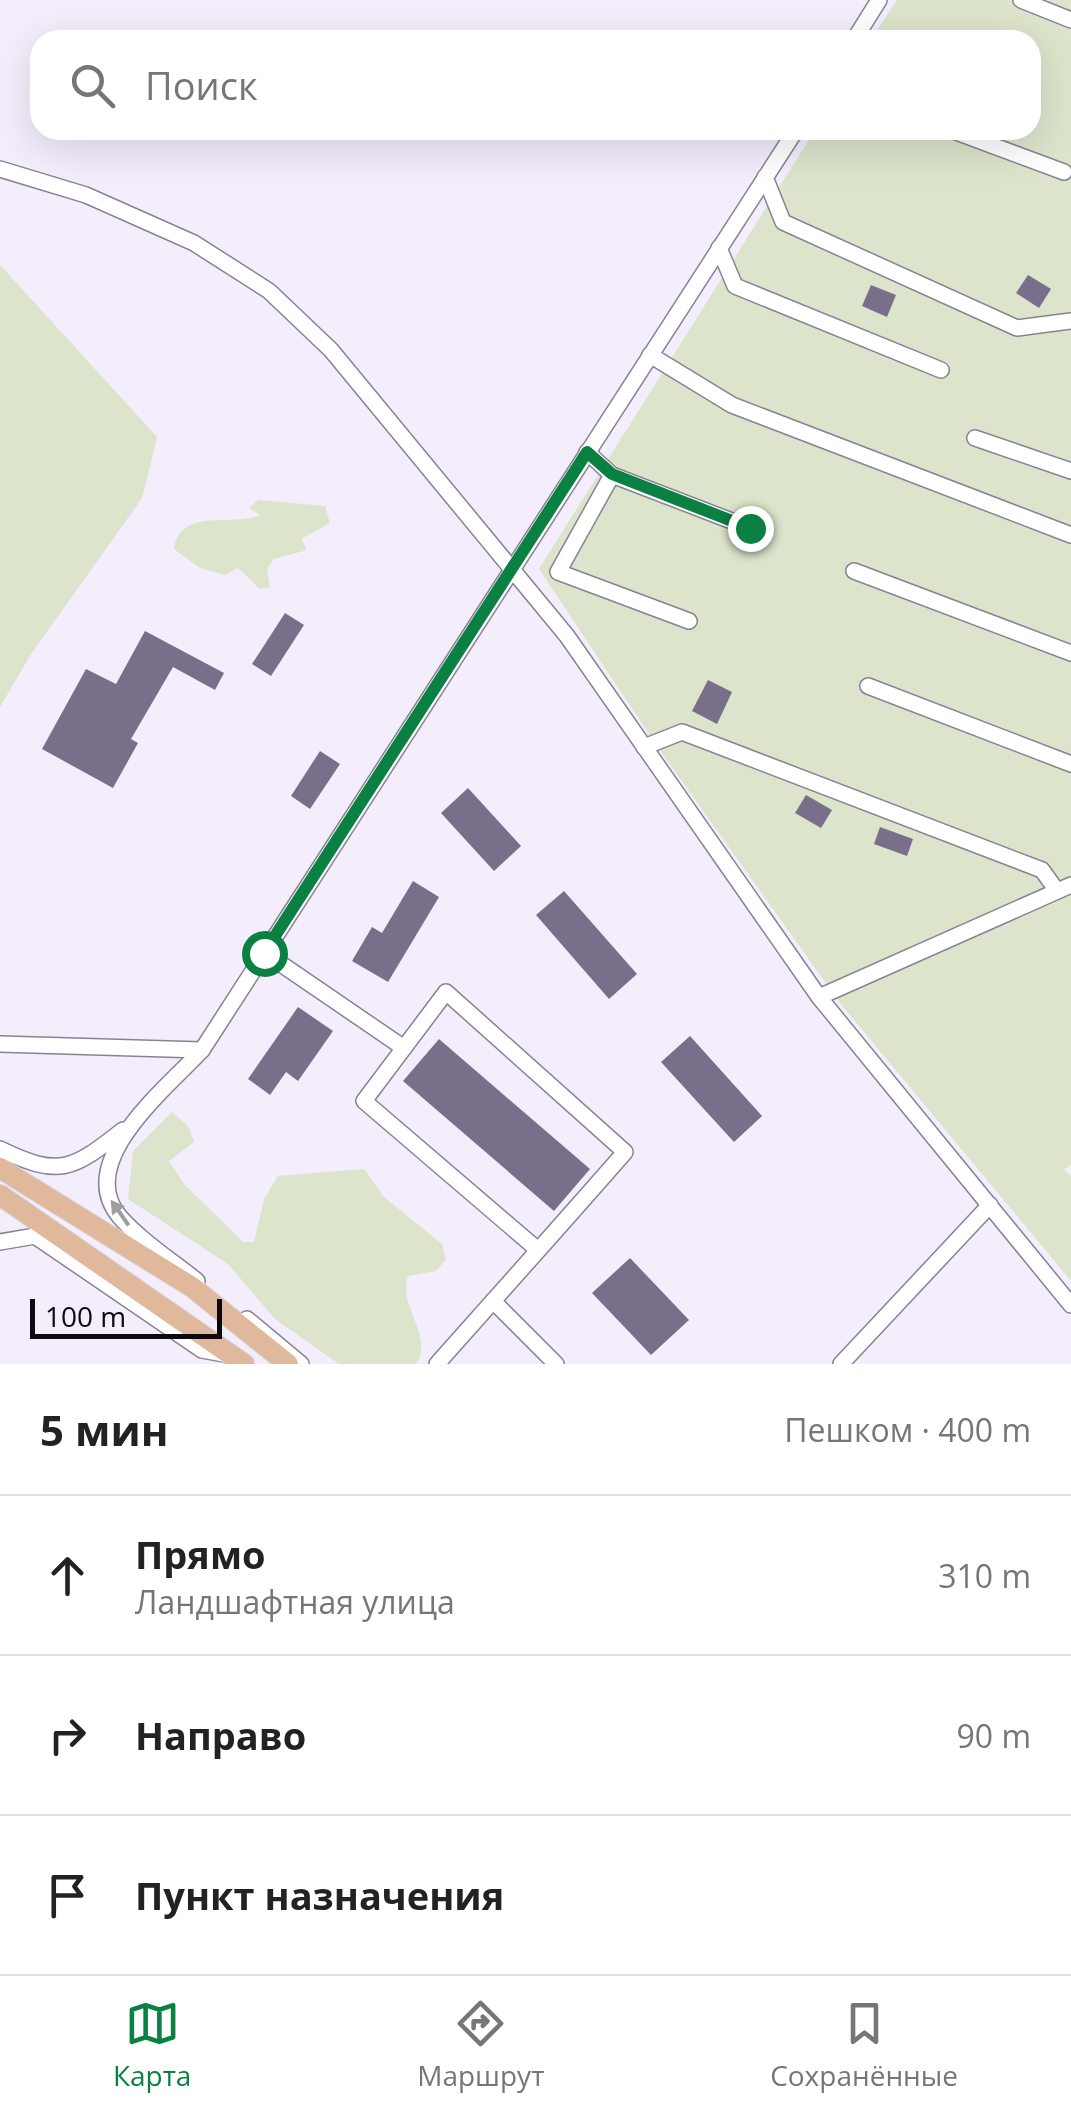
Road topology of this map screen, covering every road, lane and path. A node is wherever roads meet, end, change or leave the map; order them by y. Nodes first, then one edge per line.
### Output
1 (879, 0) edge
2 (1021, 0) edge
3 (1071, 20) edge
4 (860, 30) edge
5 (790, 140) edge
6 (979, 140) edge
7 (0, 169) edge
8 (1064, 172) dead end
9 (766, 178) junction
10 (719, 248) junction
11 (1071, 321) edge
12 (650, 355) junction
13 (941, 370) dead end
14 (974, 438) dead end
15 (587, 452) junction
16 (1071, 471) edge
17 (612, 474) junction
18 (750, 528) dead end
19 (1071, 534) edge
20 (512, 565) junction
21 (854, 571) dead end
22 (689, 621) dead end
23 (1071, 653) edge
24 (868, 686) dead end
25 (644, 748) junction
26 (1071, 764) edge
27 (1064, 888) edge
28 (264, 953) junction
29 (819, 997) junction
30 (0, 1044) edge
31 (404, 1048) junction
32 (202, 1050) junction
33 (142, 1115) junction
34 (0, 1149) edge
35 (0, 1168) edge
36 (0, 1195) edge
37 (990, 1205) junction
38 (0, 1242) edge
39 (538, 1250) junction
40 (494, 1301) junction
41 (1071, 1304) edge
42 (239, 1360) edge
43 (288, 1364) edge
44 (301, 1364) edge
45 (438, 1364) edge
46 (556, 1364) edge
47 (841, 1364) edge

1 - 4 street
2 - 3 street
5 - 9 street
6 - 8 street
7 - 20 street
9 - 10 street
9 - 11 street
10 - 12 street
10 - 13 street
12 - 15 street
12 - 19 street
14 - 16 street
15 - 17 street
15 - 20 street
17 - 18 street
17 - 22 street
20 - 25 street
20 - 28 street
21 - 23 street
24 - 26 street
25 - 27 street
25 - 29 street
27 - 29 street
28 - 31 street
28 - 32 street
29 - 37 street
30 - 32 street
31 - 39 street
31 - 39 street
32 - 33 street
33 - 34 street
44 -> 33 street
35 - 43 main road
36 - 42 main road
37 - 41 street
37 - 47 street
38 - 42 street
39 - 40 street
40 - 45 street
40 - 46 street

